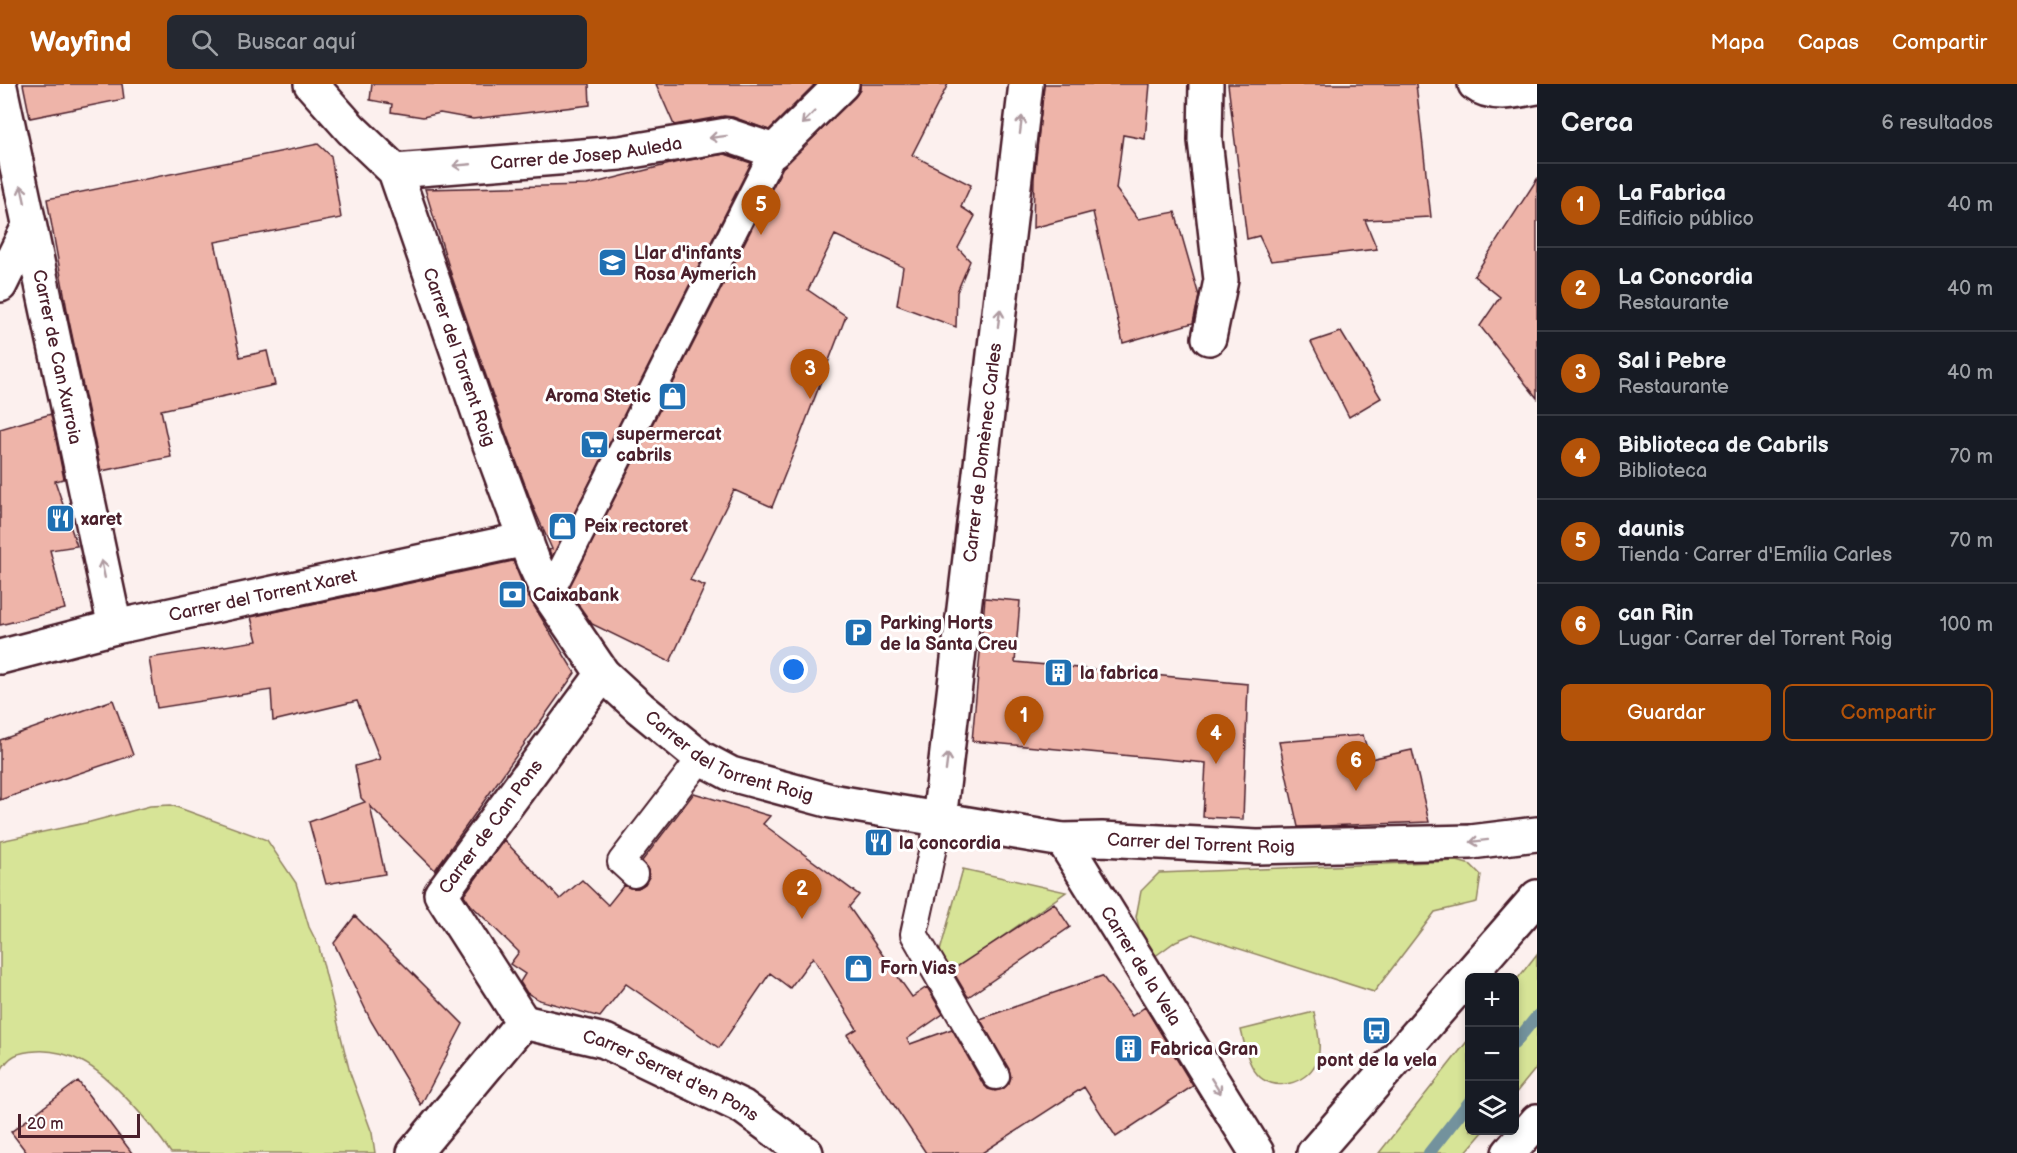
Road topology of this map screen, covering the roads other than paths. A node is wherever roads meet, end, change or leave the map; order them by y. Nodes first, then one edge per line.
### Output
1 (311, 84) edge
2 (842, 84) edge
3 (1026, 84) edge
4 (1206, 84) edge
5 (1475, 84) edge
6 (0, 87) edge
7 (1537, 87) edge
8 (774, 151) junction
9 (395, 171) junction
10 (29, 226) junction
11 (0, 285) edge
12 (1209, 338) dead end
13 (526, 539) junction
14 (549, 595) junction
15 (115, 627) junction
16 (0, 657) edge
17 (603, 674) junction
18 (701, 758) junction
19 (939, 820) junction
20 (1537, 834) edge
21 (1102, 839) junction
22 (1063, 840) junction
23 (634, 874) dead end
24 (1086, 874) junction
25 (1537, 897) edge
26 (523, 1022) junction
27 (996, 1076) dead end
28 (1537, 1122) edge
29 (414, 1153) edge
30 (806, 1153) edge
31 (1257, 1153) edge
32 (1314, 1153) edge
33 (1509, 1153) edge

1 - 9 street, Carrer del Torrent Roig
2 -> 8 street
19 -> 3 street, Carrer de Domènec Carles
4 - 12 street
5 - 7 street
10 -> 6 street, Carrer de Can Xurroia
8 -> 9 street, Carrer de Josep Auleda
8 - 14 street
9 - 13 street, Carrer del Torrent Roig
10 - 11 street
15 -> 10 street, Carrer de Can Xurroia
13 - 14 street, Carrer del Torrent Roig
13 - 15 street, Carrer del Torrent Xaret
14 - 17 street, Carrer del Torrent Roig
15 - 16 street, Carrer del Torrent Xaret
17 - 18 street, Carrer del Torrent Roig
17 - 26 street, Carrer de Can Pons
18 - 19 street, Carrer del Torrent Roig
18 - 23 street
19 - 22 street, Carrer del Torrent Roig
19 - 27 street
20 -> 21 street, Carrer del Torrent Roig
21 - 22 street, Carrer del Torrent Roig
21 - 24 street
22 - 24 street, Carrer de la Vela
24 -> 31 street, Carrer de la Vela
25 - 32 street
26 - 29 street
26 - 30 street, Carrer Serret d'en Pons
28 - 33 street

